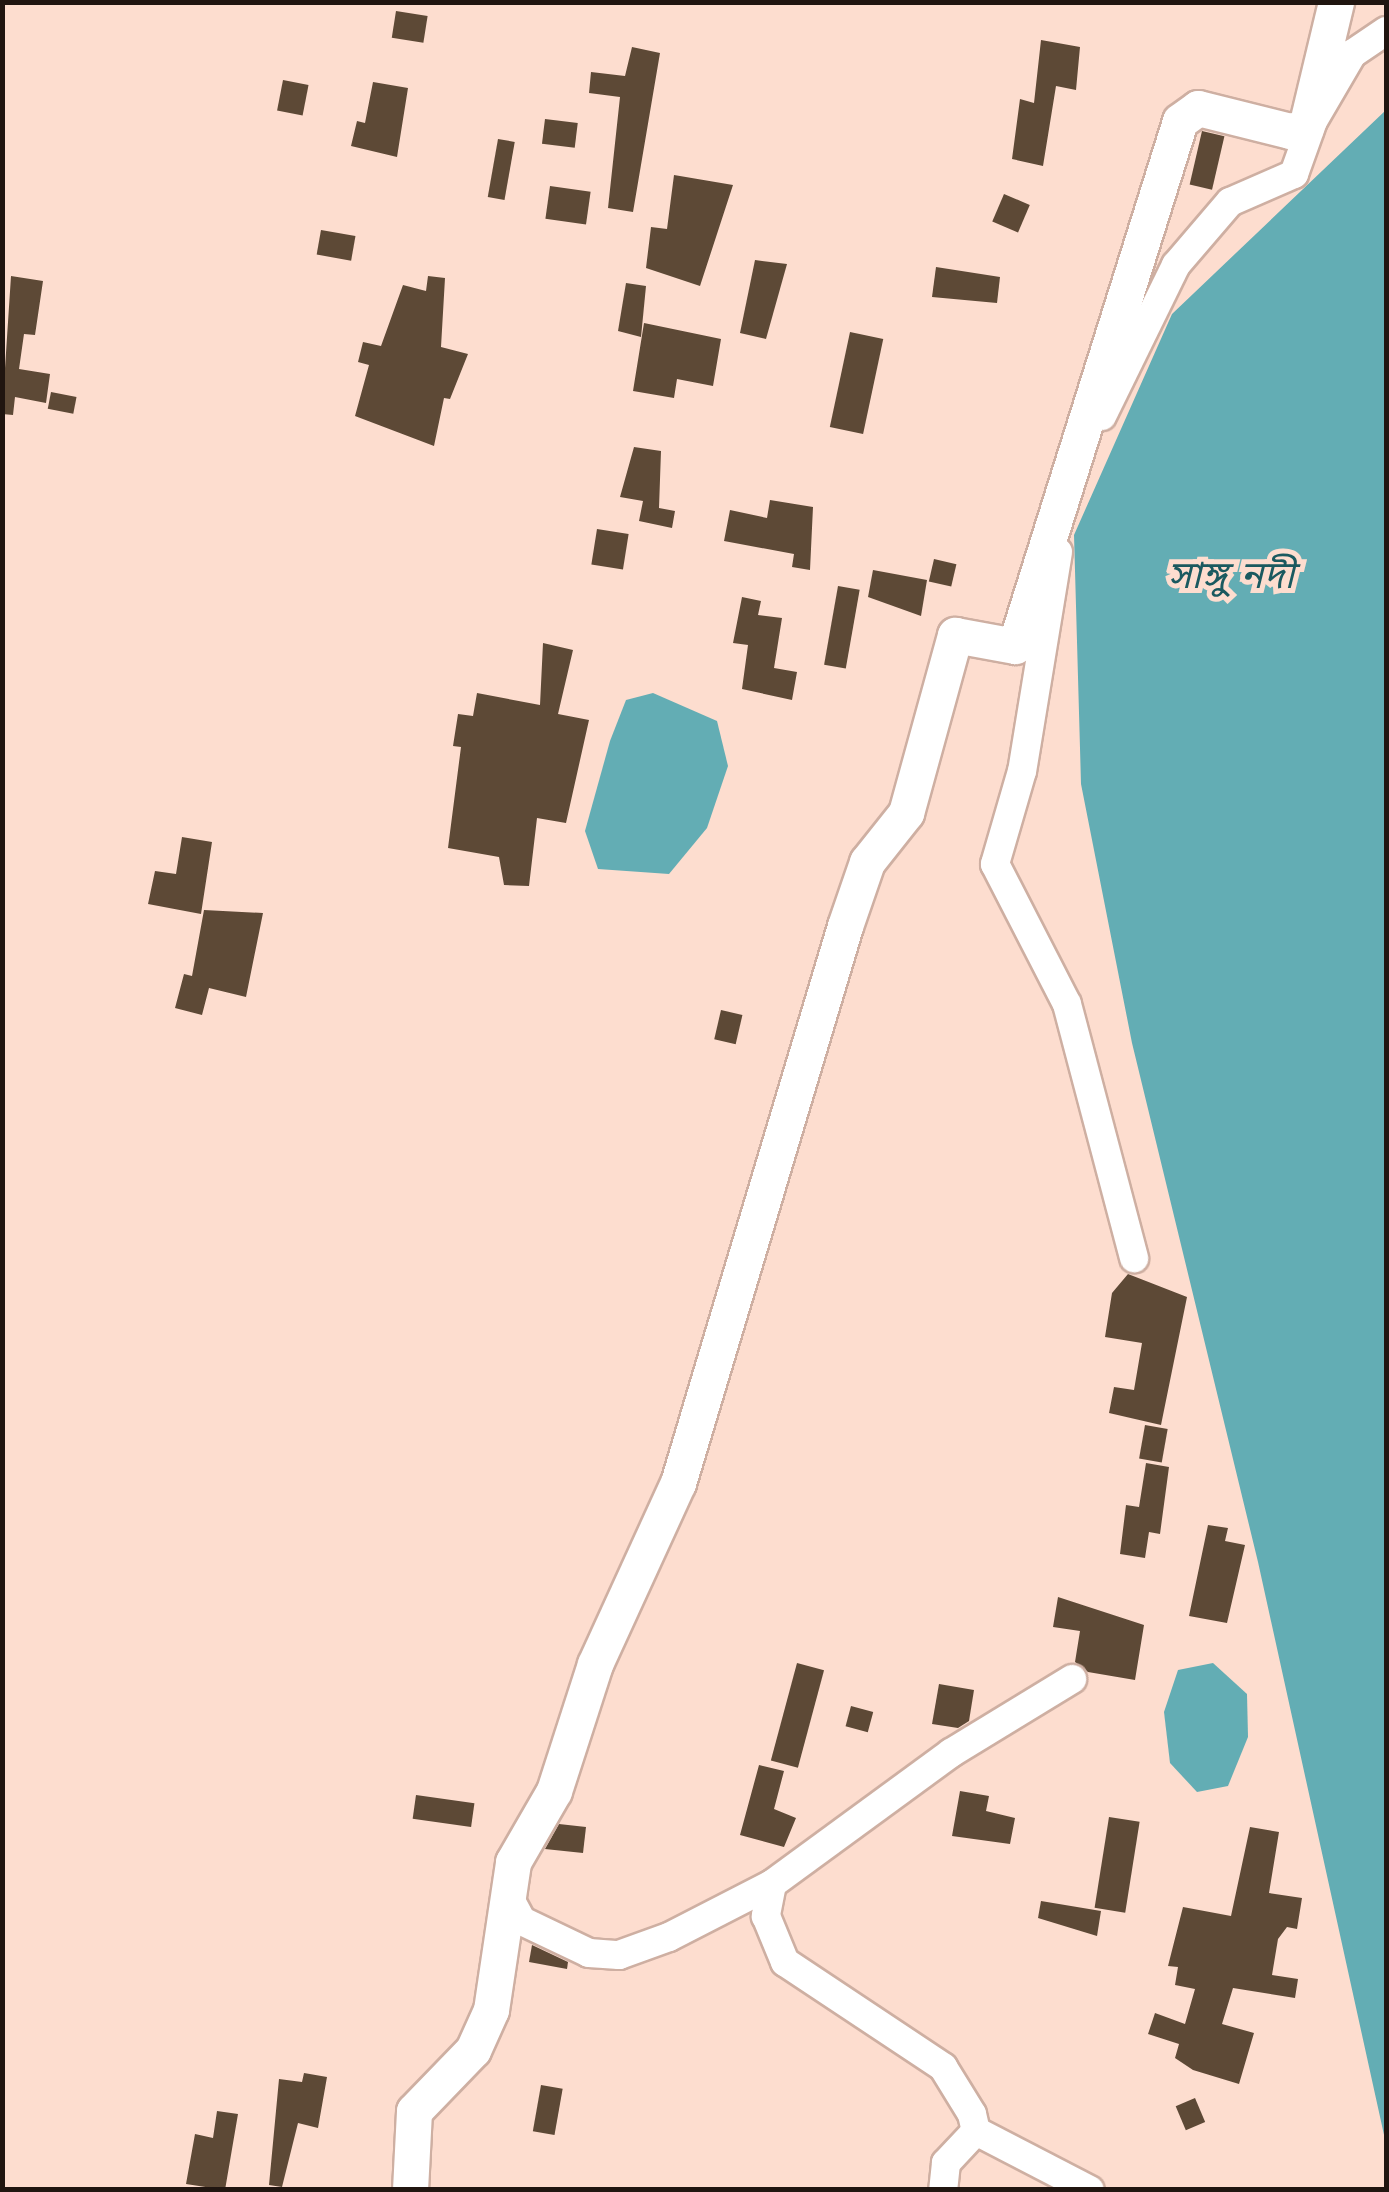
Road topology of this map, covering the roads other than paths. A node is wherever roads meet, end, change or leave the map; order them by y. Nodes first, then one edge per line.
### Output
1 (1336, 2) edge
2 (1386, 31) edge
3 (1312, 121) junction
4 (1134, 1258) dead end
5 (1072, 1678) dead end
6 (772, 1884) junction
7 (509, 1897) junction
8 (976, 2131) junction
9 (410, 2190) edge
10 (943, 2190) edge
11 (1090, 2190) edge

1 - 3 main road
2 - 3 street
3 - 4 street
3 - 7 main road
5 - 6 street
6 - 7 street
6 - 8 street
7 - 9 main road
8 - 10 street
8 - 11 street

